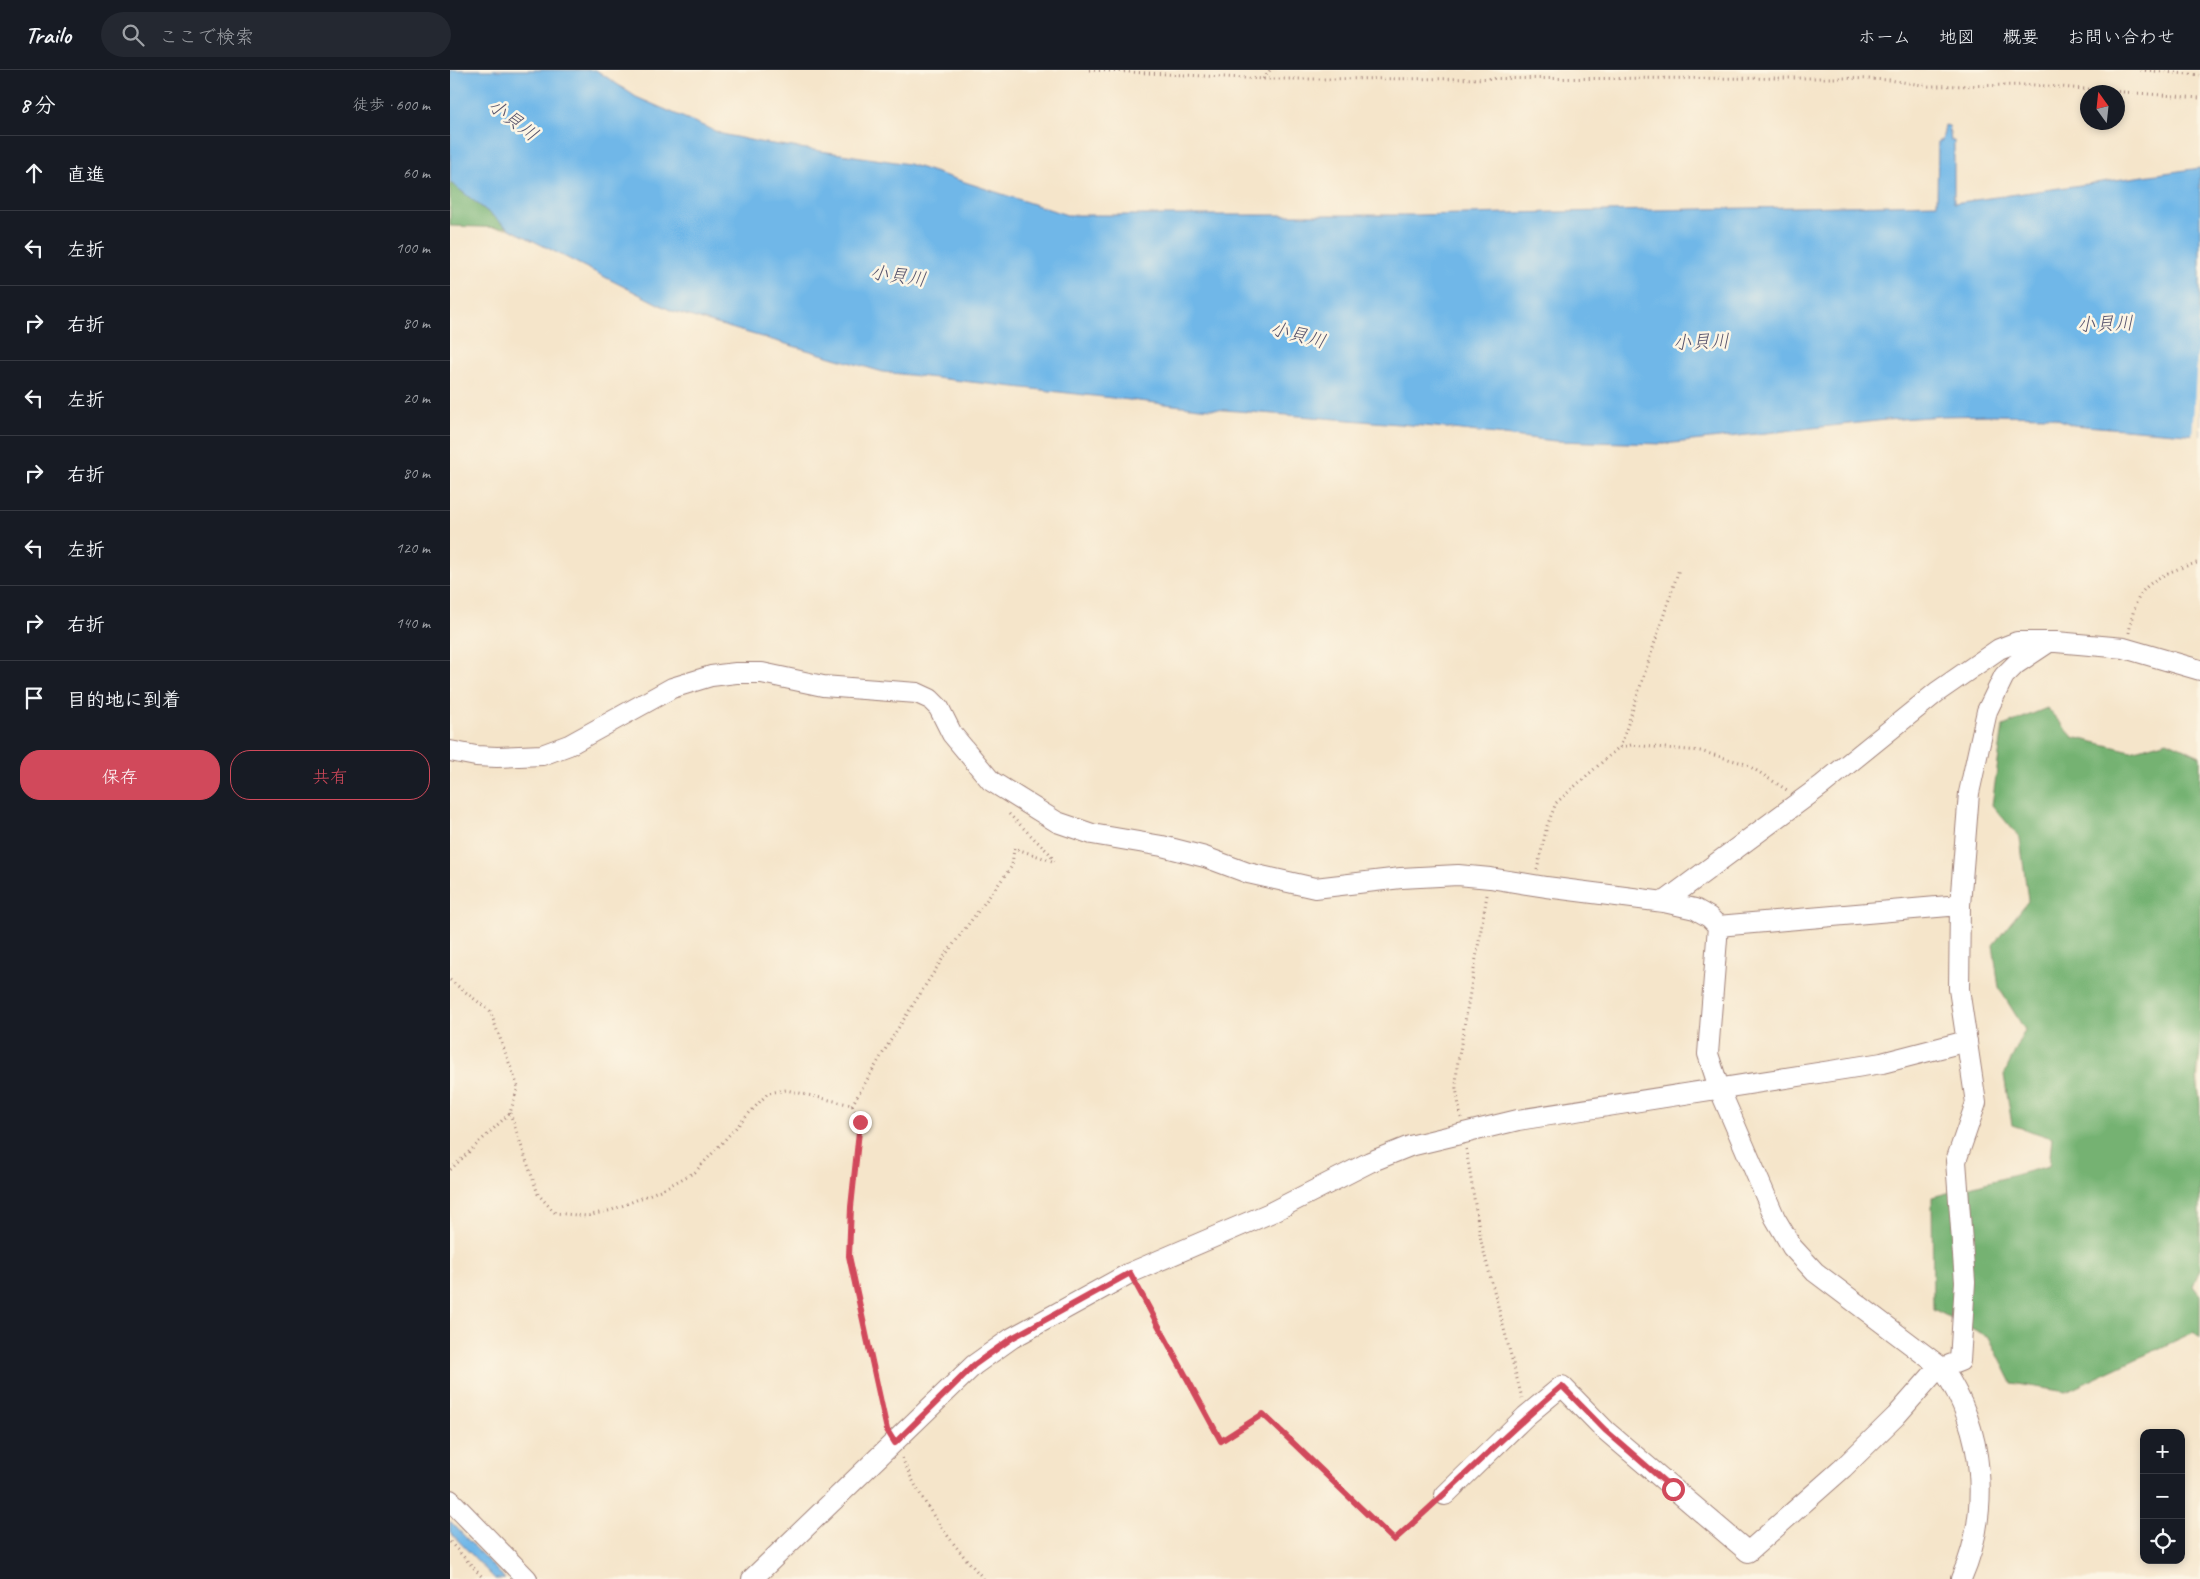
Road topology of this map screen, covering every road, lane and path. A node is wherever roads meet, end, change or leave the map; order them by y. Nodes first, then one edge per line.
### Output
1 (1089, 70) edge
2 (1270, 70) edge
3 (2140, 70) edge
4 (2200, 76) edge
5 (1263, 79) junction
6 (2200, 98) edge
7 (2200, 562) edge
8 (1679, 569) dead end
9 (2049, 642) junction
10 (2124, 648) junction
11 (2200, 670) edge
12 (1620, 748) junction
13 (450, 751) edge
14 (1802, 799) junction
15 (1006, 811) dead end
16 (1534, 885) junction
17 (1664, 902) junction
18 (1960, 905) junction
19 (1718, 926) junction
20 (450, 980) edge
21 (1967, 1041) junction
22 (1719, 1088) junction
23 (852, 1105) junction
24 (510, 1113) junction
25 (450, 1170) edge
26 (1130, 1273) junction
27 (1942, 1368) junction
28 (895, 1443) junction
29 (1445, 1495) joint
30 (450, 1500) edge
31 (450, 1542) edge
32 (484, 1579) edge
33 (527, 1579) edge
34 (752, 1579) edge
35 (984, 1579) edge
36 (1960, 1579) edge

1 - 5 path
2 - 5 path
3 - 4 path
5 - 6 path
7 - 10 path
8 - 12 path
9 - 10 street
9 - 14 street
9 - 18 street
10 - 11 street
12 - 14 path
12 - 16 path
13 - 16 street
14 - 17 street
15 - 23 path
16 - 17 street
17 - 19 street
18 - 19 street
18 - 21 street
19 - 22 street
20 - 24 path
21 - 22 street
21 - 27 street
22 - 26 street
22 - 27 street
23 - 24 path
23 - 28 path
24 - 25 path
26 - 28 street
26 - 29 path
27 - 29 street
27 - 36 street
28 - 34 street
28 - 35 path
30 - 33 street
31 - 32 path

